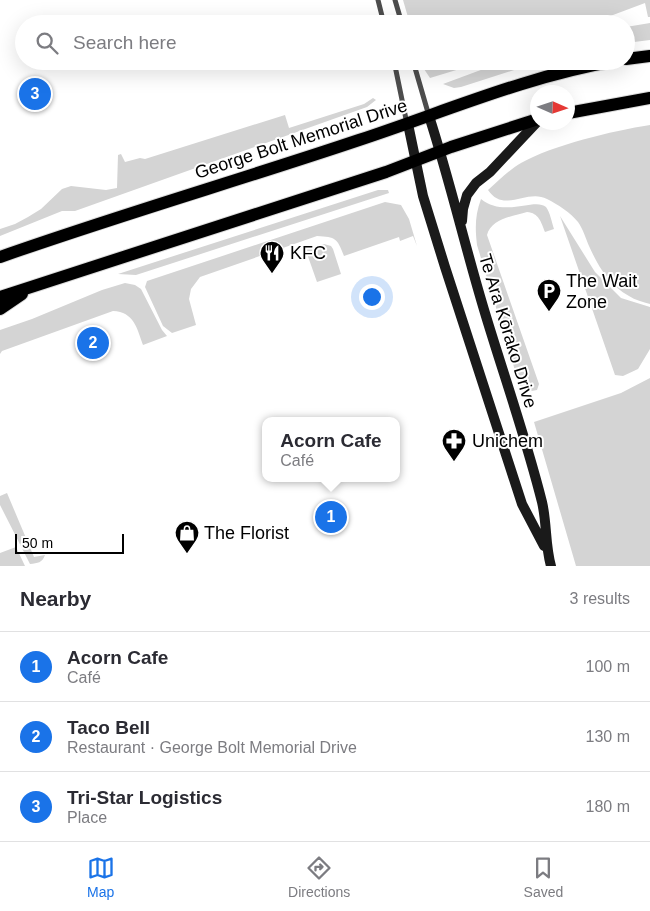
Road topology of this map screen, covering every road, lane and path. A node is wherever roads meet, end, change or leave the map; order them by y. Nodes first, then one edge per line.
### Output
1 (378, 0) edge
2 (395, 0) edge
3 (382, 15) edge
4 (399, 15) edge
5 (650, 56) edge
6 (635, 58) edge
7 (396, 70) edge
8 (415, 70) edge
9 (573, 70) edge
10 (650, 98) edge
11 (575, 111) edge
12 (429, 116) junction
13 (530, 122) edge
14 (408, 124) junction
15 (530, 129) edge
16 (440, 150) junction
17 (415, 160) junction
18 (461, 232) junction
19 (0, 257) edge
20 (34, 286) junction
21 (0, 297) edge
22 (0, 309) edge
23 (547, 551) junction
24 (551, 566) edge

1 - 3 street
2 - 4 street
5 - 6 main road
7 - 14 street
8 - 12 street
9 - 12 main road, George Bolt Memorial Drive
10 - 11 main road
12 - 14 main road, George Bolt Memorial Drive
12 - 16 street, Te Ara Kōrako Drive
13 - 16 main road
14 - 17 street, Te Ara Kōrako Drive
14 - 19 main road, George Bolt Memorial Drive
15 - 18 street
16 - 17 main road
16 - 18 street, Te Ara Kōrako Drive
17 - 20 main road
17 - 23 street, Te Ara Kōrako Drive
18 - 23 street, Te Ara Kōrako Drive
20 - 21 main road
20 - 22 main road
23 - 24 street, Te Ara Kōrako Drive

